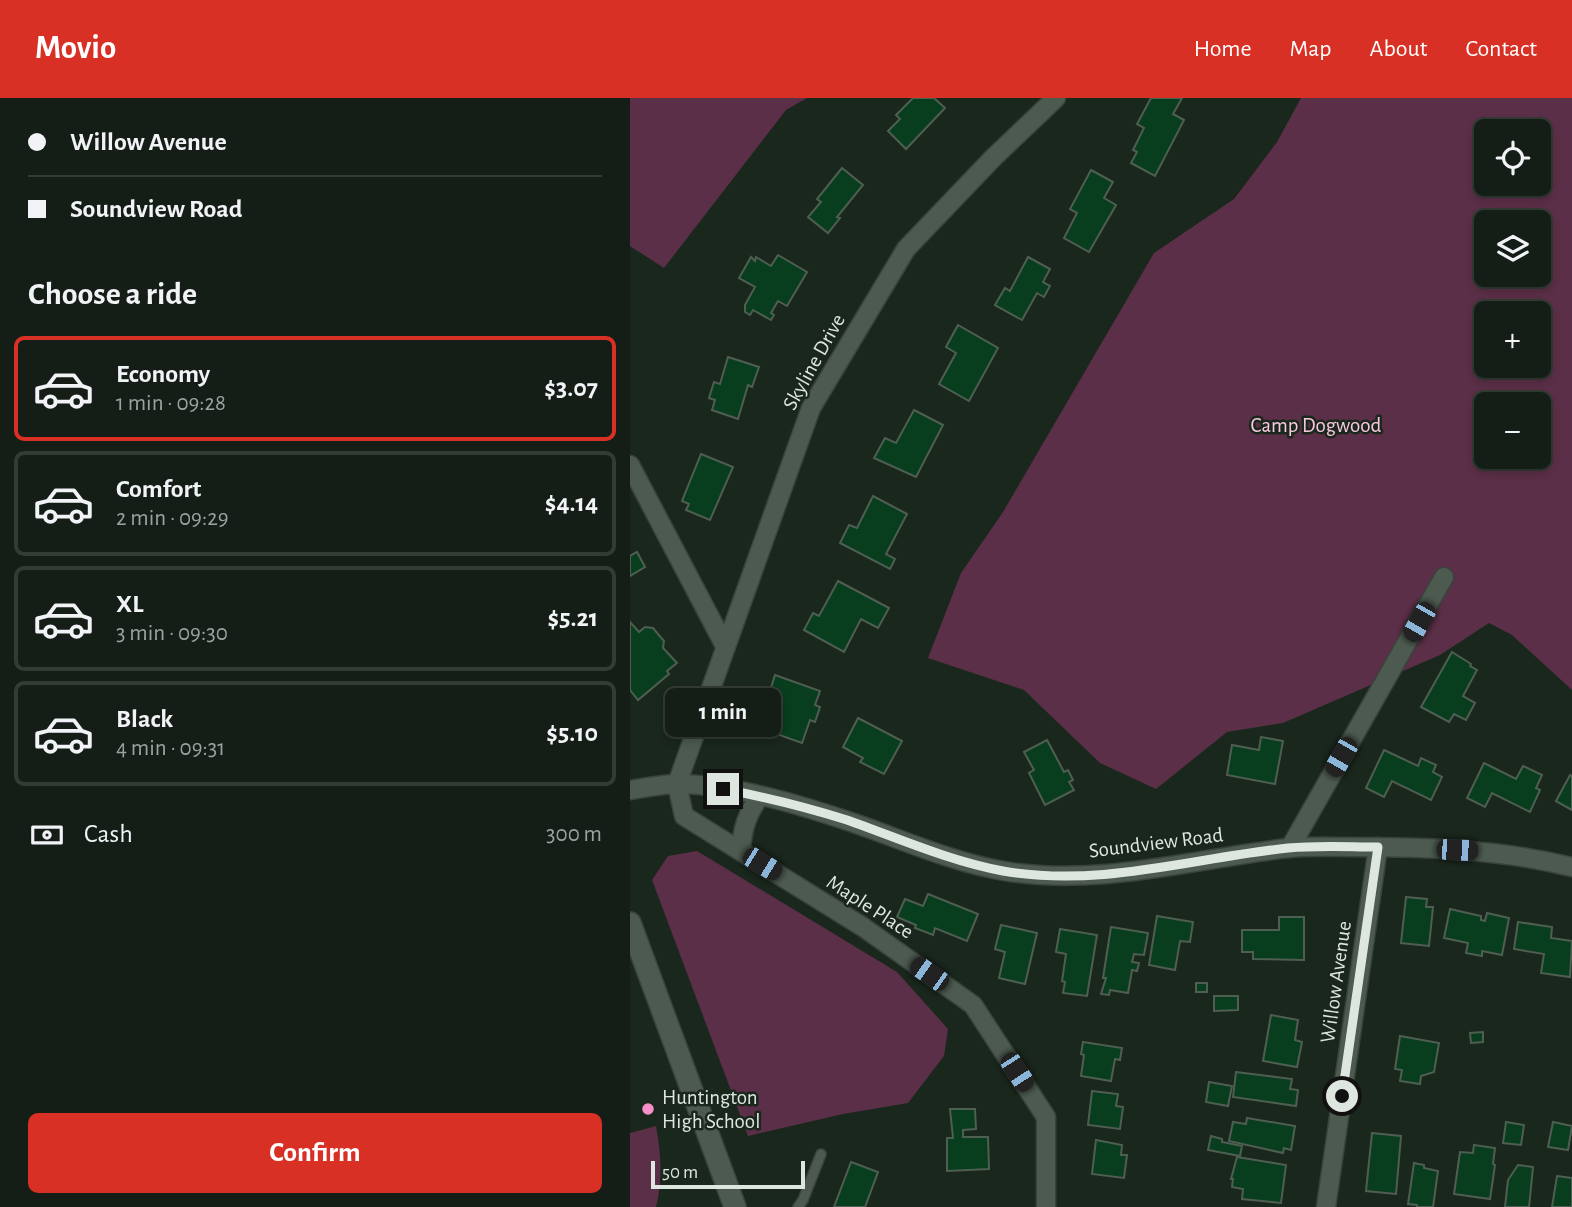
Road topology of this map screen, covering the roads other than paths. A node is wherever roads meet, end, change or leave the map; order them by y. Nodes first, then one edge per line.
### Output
1 (1056, 98) edge
2 (630, 465) edge
3 (1444, 577) dead end
4 (725, 646) junction
5 (677, 784) junction
6 (630, 790) edge
7 (761, 796) junction
8 (1378, 847) junction
9 (1290, 848) junction
10 (741, 851) junction
11 (1572, 867) edge
12 (630, 923) edge
13 (821, 1154) dead end
14 (735, 1207) edge
15 (798, 1207) edge
16 (1046, 1207) edge
17 (1326, 1207) edge

1 - 4 street, Skyline Drive
2 - 4 street
3 - 9 street
4 - 5 street, Skyline Drive
5 - 6 street, Soundview Road
5 - 7 street, Soundview Road
5 - 10 street, Maple Place
7 - 9 street, Soundview Road
7 - 10 street
8 - 9 street, Soundview Road
8 - 11 street, Soundview Road
8 - 17 street, Willow Avenue
10 - 16 street, Maple Place
12 - 14 main road
13 - 15 lane

